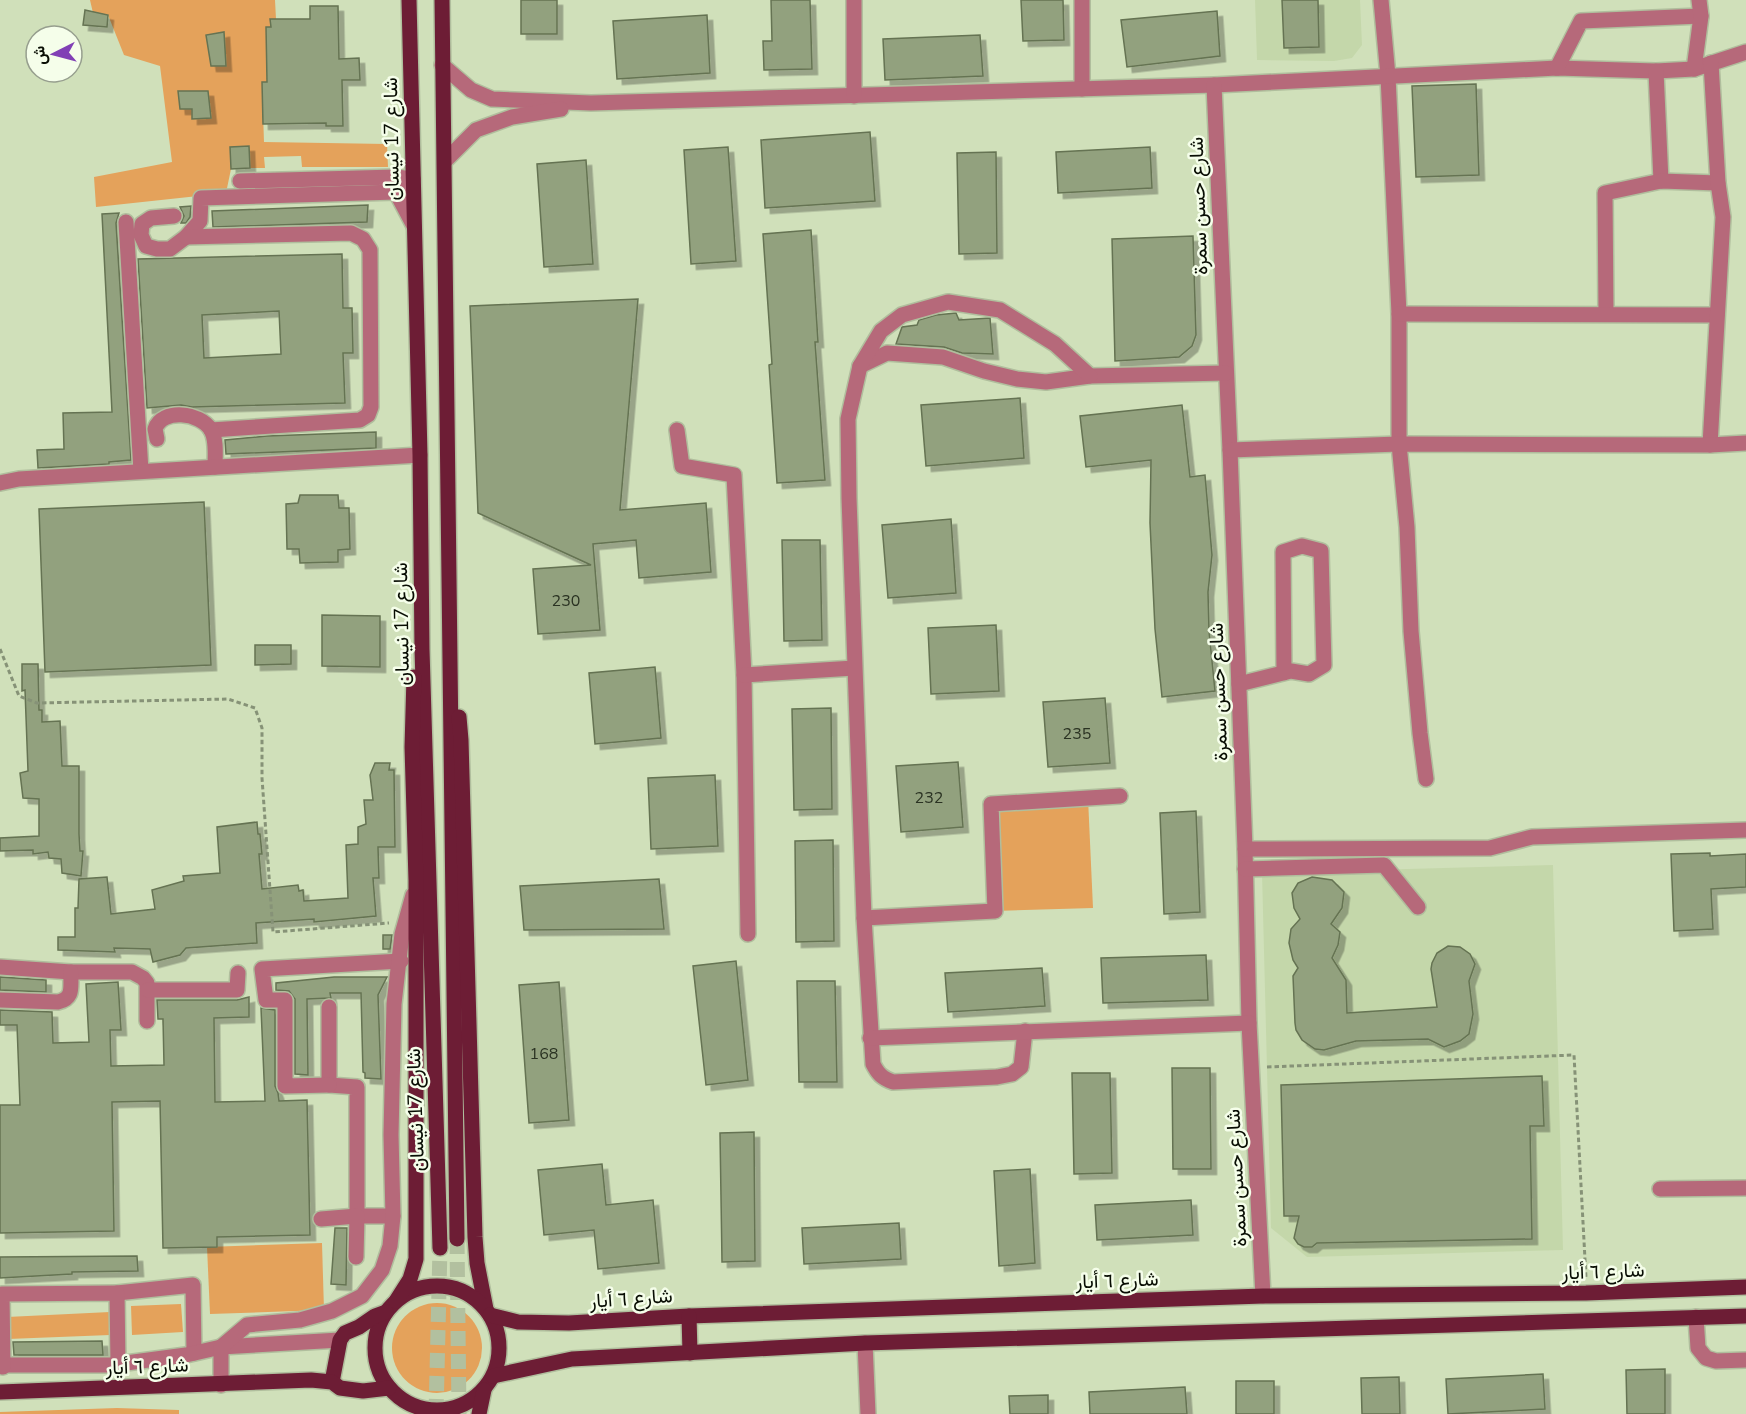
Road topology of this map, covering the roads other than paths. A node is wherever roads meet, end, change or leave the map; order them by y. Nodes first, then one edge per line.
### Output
1 (409, 0) edge
2 (442, 0) edge
3 (854, 0) edge
4 (1082, 0) edge
5 (1381, 0) edge
6 (1699, 0) edge
7 (1701, 16) junction
8 (1746, 52) edge
9 (1711, 63) junction
10 (442, 65) junction
11 (1557, 68) junction
12 (1694, 69) junction
13 (1656, 70) junction
14 (1388, 76) junction
15 (1214, 85) junction
16 (1082, 89) junction
17 (854, 96) junction
18 (591, 103) junction
19 (445, 161) junction
20 (413, 179) junction
21 (240, 181) dead end
22 (1661, 181) junction
23 (1718, 183) junction
24 (396, 192) junction
25 (174, 216) dead end
26 (126, 222) dead end
27 (414, 226) junction
28 (186, 237) junction
29 (1606, 313) junction
30 (1399, 314) junction
31 (1717, 315) junction
32 (860, 366) junction
33 (1226, 373) junction
34 (1090, 376) junction
35 (211, 430) junction
36 (677, 430) dead end
37 (157, 439) dead end
38 (1746, 443) edge
39 (1399, 444) junction
40 (1710, 445) junction
41 (1230, 450) junction
42 (420, 455) junction
43 (215, 467) junction
44 (141, 471) junction
45 (0, 483) edge
46 (422, 649) junction
47 (449, 649) junction
48 (854, 668) junction
49 (1284, 673) junction
50 (744, 675) junction
51 (1239, 684) junction
52 (1426, 779) dead end
53 (1120, 796) dead end
54 (1746, 830) edge
55 (1245, 849) junction
56 (1245, 869) junction
57 (416, 880) junction
58 (1418, 907) dead end
59 (864, 918) junction
60 (748, 934) dead end
61 (401, 961) junction
62 (0, 967) edge
63 (71, 972) junction
64 (238, 973) dead end
65 (148, 990) junction
66 (0, 1000) edge
67 (329, 1007) dead end
68 (147, 1021) dead end
69 (1249, 1023) junction
70 (1025, 1031) junction
71 (870, 1038) junction
72 (329, 1085) junction
73 (1746, 1188) edge
74 (1660, 1189) dead end
75 (357, 1216) junction
76 (393, 1216) junction
77 (321, 1219) dead end
78 (457, 1239) tunnel mouth
79 (440, 1248) tunnel mouth
80 (356, 1257) dead end
81 (1746, 1287) edge
82 (117, 1293) junction
83 (1263, 1296) junction
84 (396, 1301) junction
85 (386, 1312) junction
86 (488, 1312) junction
87 (689, 1316) junction
88 (1746, 1316) edge
89 (1696, 1317) junction
90 (340, 1340) junction
91 (865, 1343) junction
92 (221, 1347) junction
93 (194, 1353) junction
94 (690, 1353) junction
95 (1746, 1360) edge
96 (118, 1364) junction
97 (1, 1366) edge
98 (493, 1376) junction
99 (332, 1382) junction
100 (221, 1385) junction
101 (484, 1390) junction
102 (392, 1391) junction
103 (0, 1392) edge
104 (399, 1414) edge
105 (479, 1414) edge
106 (868, 1414) edge

1 - 20 main road, شارع 17 نيسان
2 - 10 main road, شارع 17 نيسان
3 - 17 street
4 - 16 street
5 - 14 street
6 - 7 street
7 - 11 street
7 - 12 street
8 - 9 street
9 - 12 street
9 - 23 street
10 - 18 street
10 - 19 main road, شارع 17 نيسان
11 - 13 street
11 - 14 street
12 - 13 street
13 - 22 street
14 - 15 street
14 - 30 street
15 - 16 street
15 - 33 street, شارع حسن سمرة
16 - 17 street
17 - 18 street
18 - 19 street
19 - 47 main road, شارع 17 نيسان
20 - 21 street
20 - 24 street
20 - 27 main road, شارع 17 نيسان
22 - 23 street
22 - 29 street
23 - 31 street
24 - 27 street
24 - 28 street
25 - 28 street
26 - 44 street
27 - 42 main road, شارع 17 نيسان
28 - 35 street
29 - 30 street
29 - 31 street
30 - 39 street
31 - 40 street
32 - 34 street
32 - 34 street
32 - 48 street
33 - 34 street
33 - 41 street, شارع حسن سمرة
35 - 37 street
35 - 43 street
36 - 50 street
38 - 40 street
39 - 40 street
39 - 41 street
39 - 52 street
41 - 51 street, شارع حسن سمرة
42 - 43 street
42 - 46 main road, شارع 17 نيسان
43 - 44 street
44 - 45 street
46 - 57 main road
46 - 79 main road, شارع 17 نيسان
47 - 78 main road, شارع 17 نيسان
47 - 86 main road
48 - 50 street
48 - 59 street
49 - 49 street
49 - 51 street
50 - 60 street
51 - 55 street, شارع حسن سمرة
53 - 59 street
54 - 55 street
55 - 56 street, شارع حسن سمرة
56 - 58 street
56 - 69 street, شارع حسن سمرة
57 - 61 street
57 - 84 main road
59 - 71 street
61 - 72 street
61 - 76 street
62 - 63 street
63 - 65 street
63 - 66 street
64 - 65 street
65 - 68 street
67 - 72 street
69 - 70 street
69 - 83 street, شارع حسن سمرة
70 - 71 street
70 - 71 street
72 - 75 street
73 - 74 street
75 - 76 street
75 - 77 street
75 - 80 street
76 - 92 street
81 - 83 main road, شارع ٦ أيار
82 - 93 street
82 - 96 street
82 - 97 street
83 - 87 main road, شارع ٦ أيار
84 - 85 main road
84 - 86 main road
85 - 90 main road
85 - 102 main road
86 - 87 main road, شارع ٦ أيار
86 - 98 main road
87 - 94 main road
88 - 89 main road
89 - 91 main road
89 - 95 street
90 - 92 street
90 - 99 main road
91 - 94 main road
91 - 106 street
92 - 93 street
92 - 100 street
93 - 96 street
94 - 98 main road
96 - 97 street
98 - 101 main road
99 - 100 main road, شارع ٦ أيار
99 - 102 main road, شارع ٦ أيار
100 - 103 main road, شارع ٦ أيار
101 - 102 main road
101 - 105 main road
102 - 104 main road

